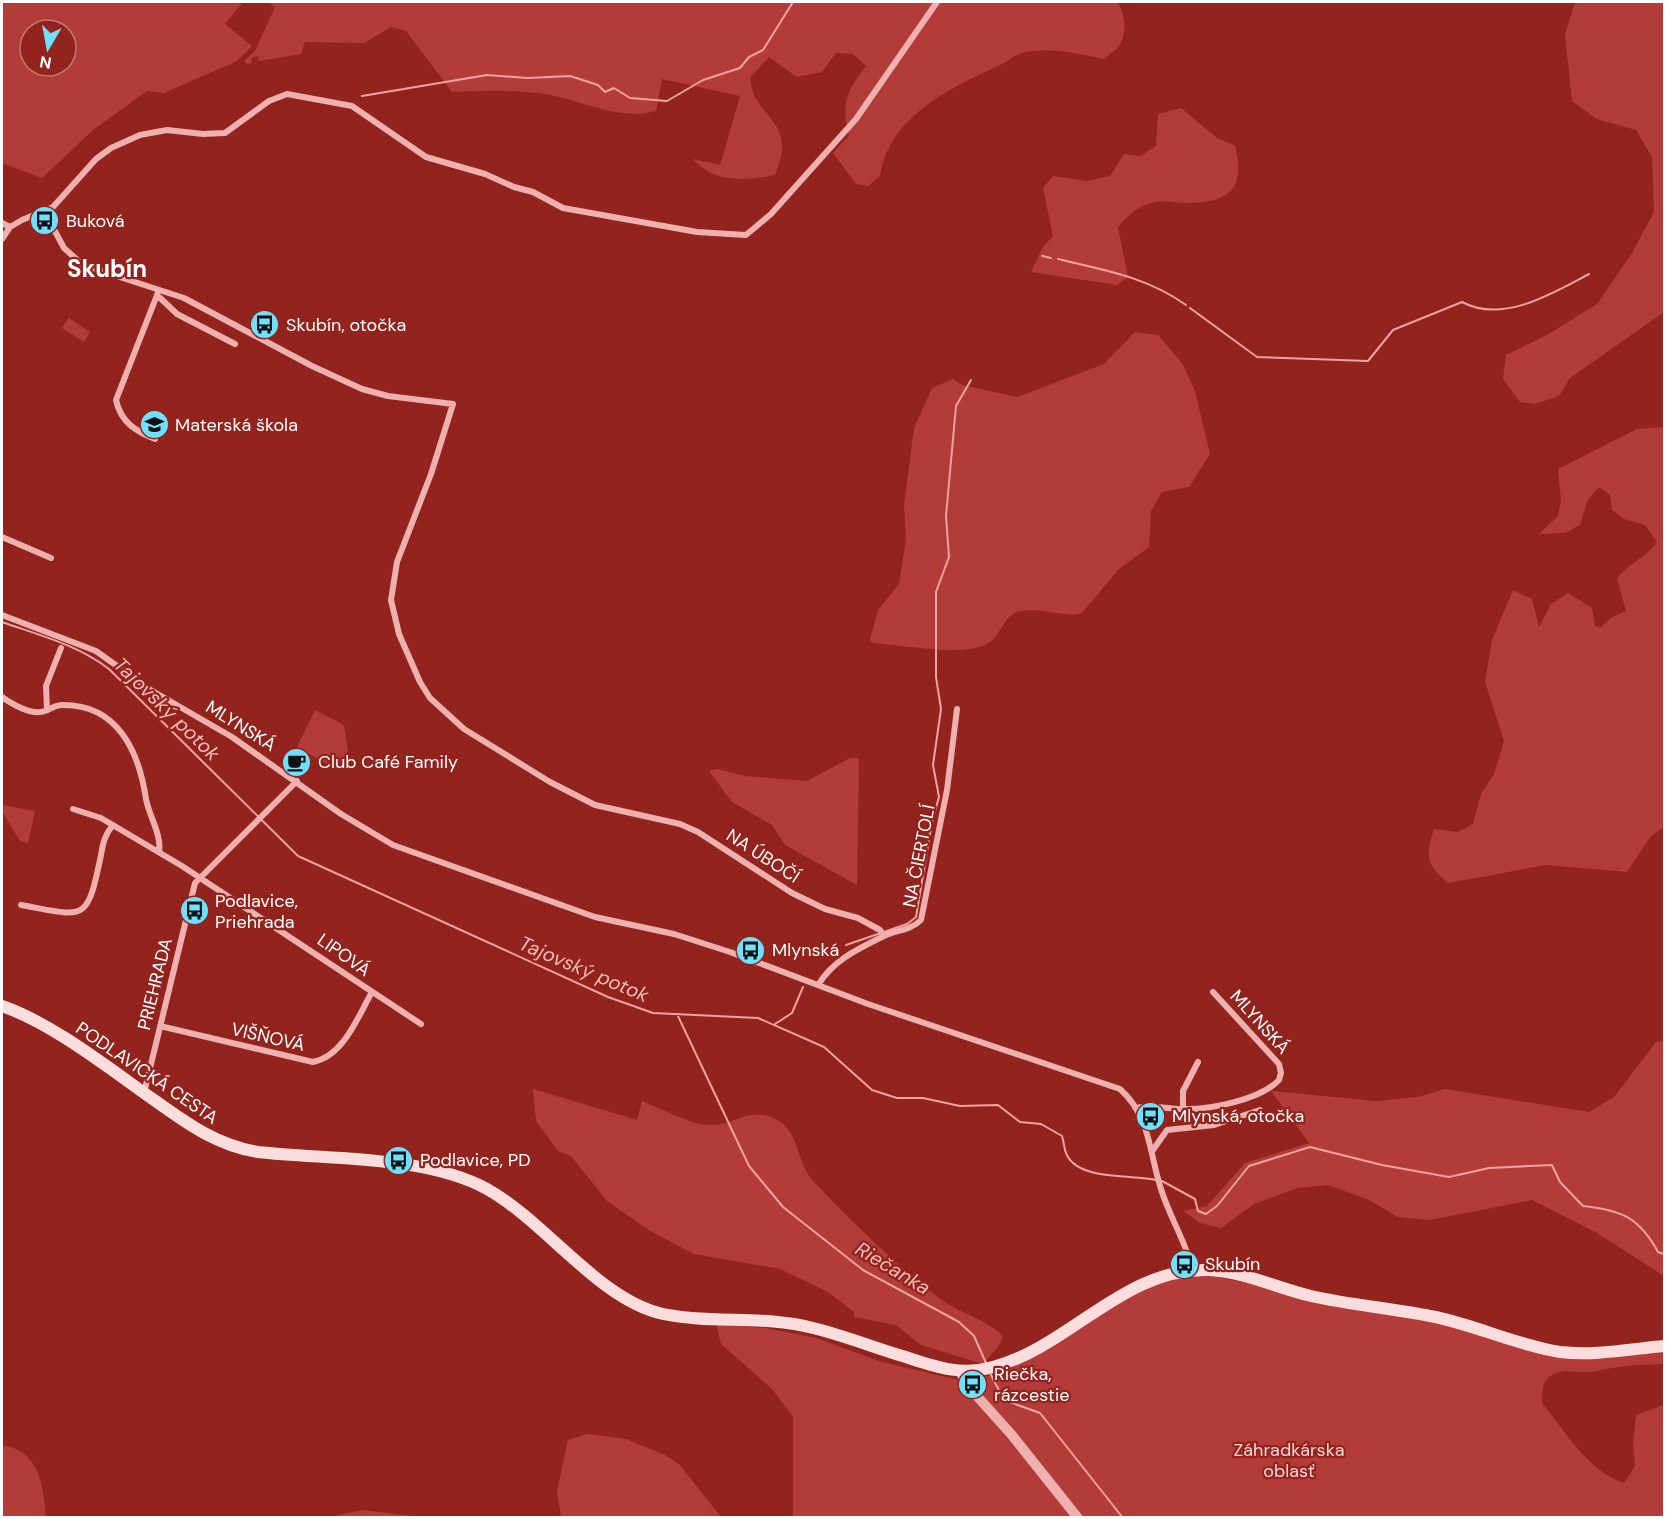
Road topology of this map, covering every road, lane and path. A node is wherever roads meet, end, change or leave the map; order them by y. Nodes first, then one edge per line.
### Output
1 (937, 2) edge
2 (44, 211) junction
3 (2, 223) edge
4 (10, 227) junction
5 (2, 239) edge
6 (158, 293) junction
7 (235, 344) dead end
8 (155, 439) dead end
9 (2, 537) edge
10 (51, 558) dead end
11 (2, 615) edge
12 (61, 648) dead end
13 (2, 698) edge
14 (957, 709) dead end
15 (47, 710) junction
16 (297, 781) junction
17 (73, 809) dead end
18 (113, 825) junction
19 (159, 852) junction
20 (199, 877) junction
21 (21, 905) dead end
22 (883, 934) junction
23 (818, 985) junction
24 (372, 992) junction
25 (1213, 992) dead end
26 (2, 1006) edge
27 (421, 1024) dead end
28 (160, 1026) junction
29 (1198, 1062) dead end
30 (144, 1093) junction
31 (1136, 1108) junction
32 (1183, 1109) junction
33 (1260, 1110) dead end
34 (1153, 1150) junction
35 (1193, 1271) junction
36 (1665, 1346) edge
37 (961, 1373) junction
38 (1077, 1518) edge

1 - 2 street
2 - 4 street
2 - 6 street
3 - 4 street
4 - 5 street
6 - 7 street
6 - 8 street
6 - 22 street, NA ÚBOČÍ
9 - 10 street
11 - 16 street, MLYNSKÁ
12 - 15 street
13 - 15 street
14 - 22 street, NA ČIERTOLÍ
15 - 19 street
16 - 20 street, PRIEHRADA
16 - 23 street, MLYNSKÁ
17 - 18 street, LIPOVÁ
18 - 19 street, LIPOVÁ
18 - 21 street
19 - 20 street, LIPOVÁ
20 - 24 street, LIPOVÁ
20 - 28 street, PRIEHRADA
22 - 23 street, NA ČIERTOLÍ
23 - 31 street, MLYNSKÁ
24 - 27 street, LIPOVÁ
24 - 28 street, VIŠŇOVÁ
25 - 32 street, MLYNSKÁ
26 - 30 main road, PODLAVICKÁ CESTA
28 - 30 street, PRIEHRADA
29 - 32 street
30 - 37 main road, PODLAVICKÁ CESTA
31 - 32 street, MLYNSKÁ
31 - 34 street, MLYNSKÁ
33 - 34 street
34 - 35 street, MLYNSKÁ
35 - 36 main road, PODLAVICKÁ CESTA
35 - 37 main road, PODLAVICKÁ CESTA
37 - 38 street

